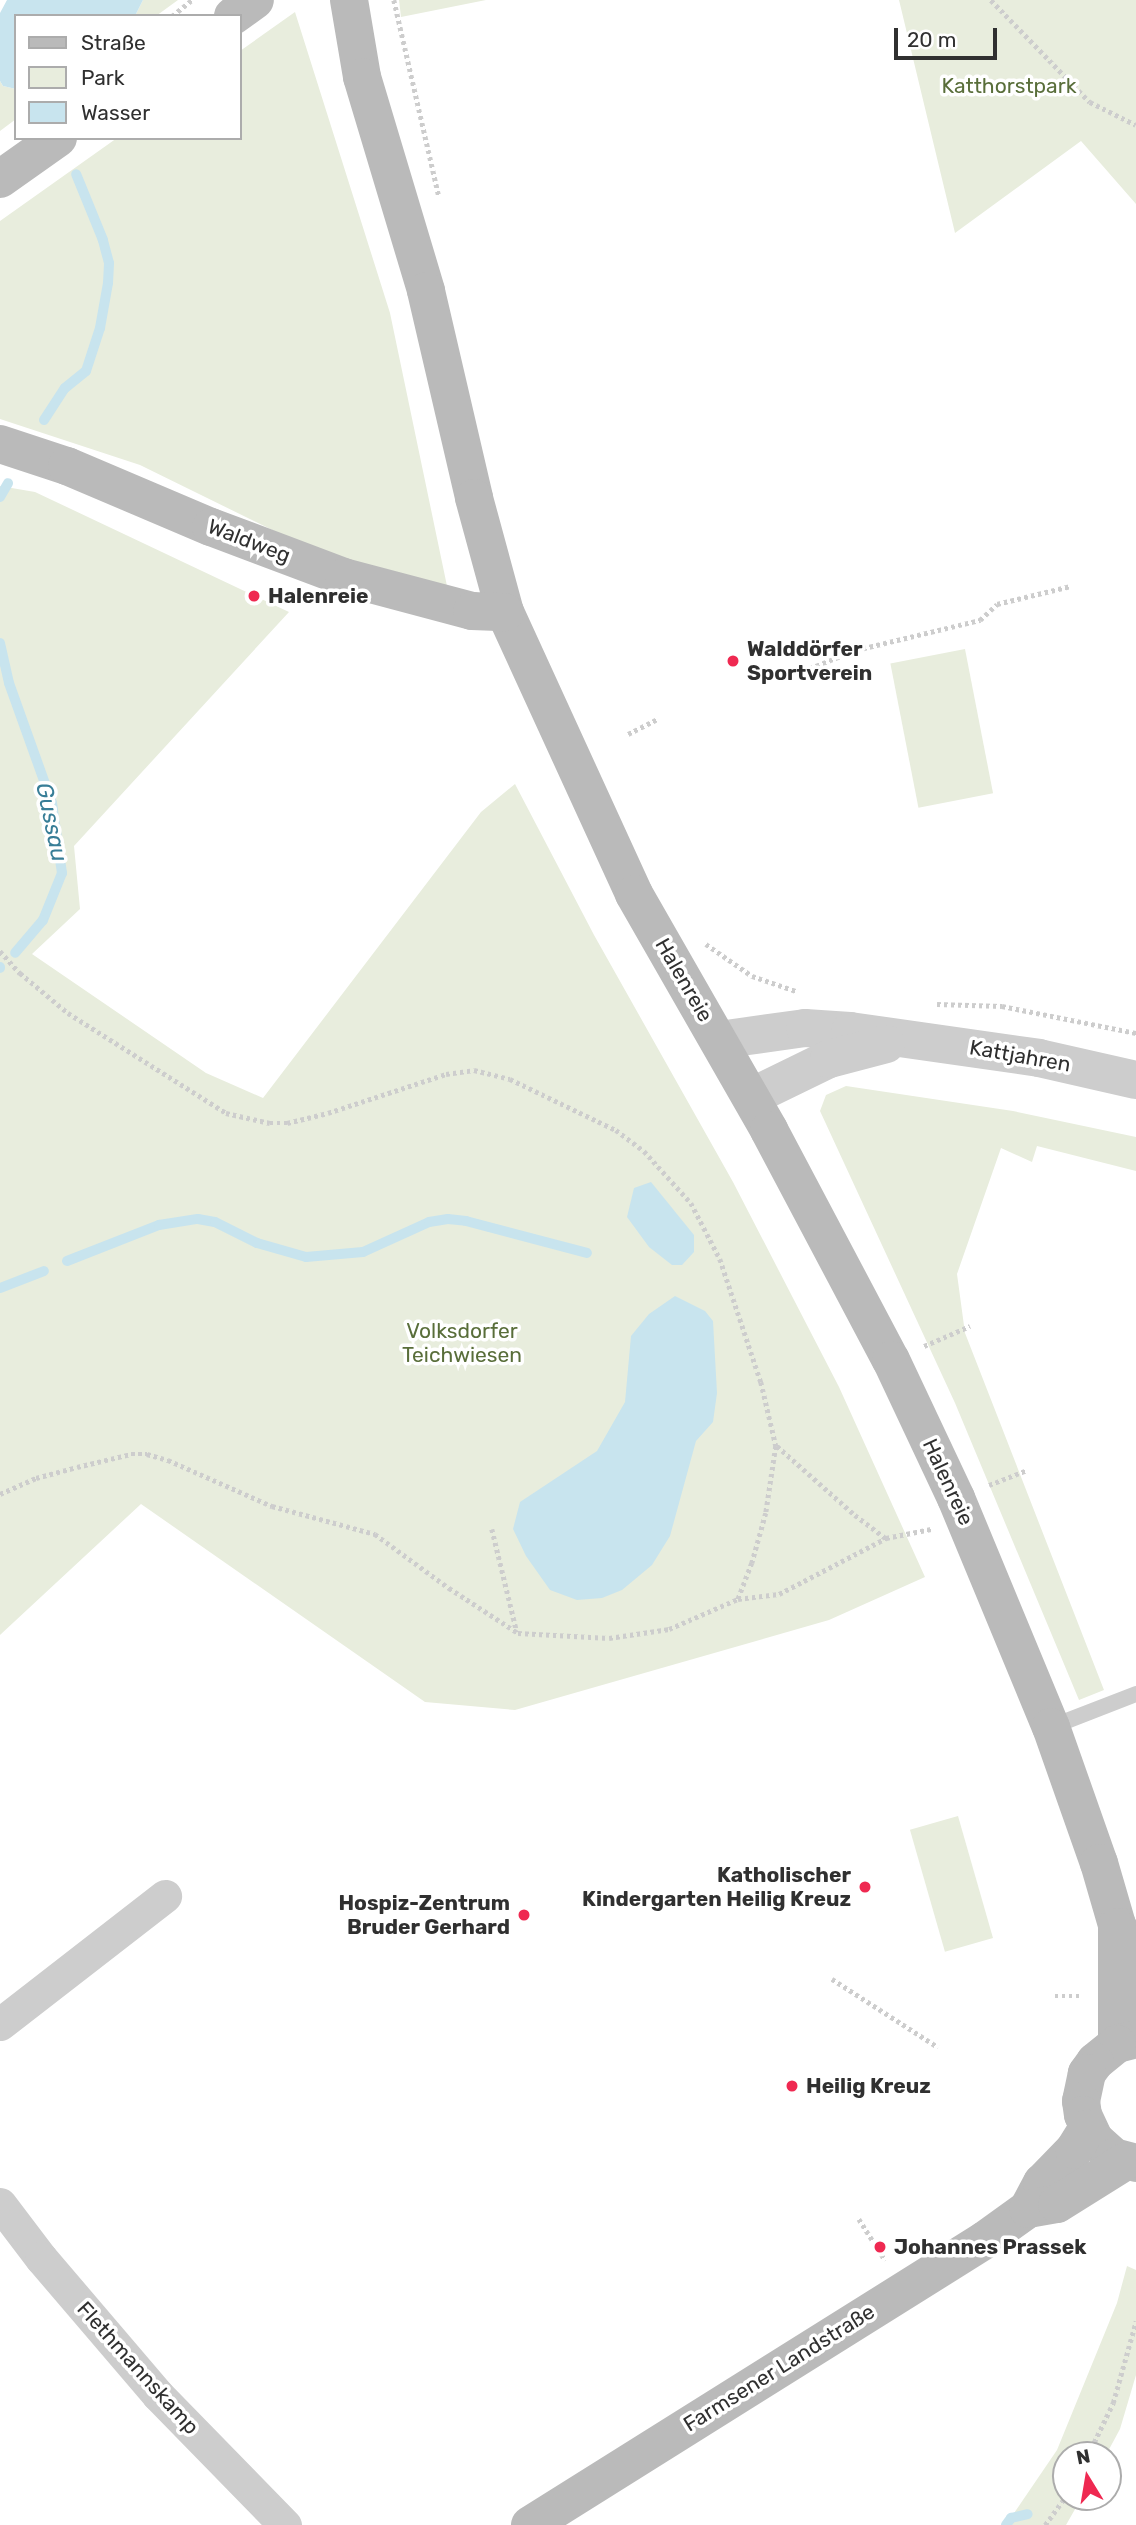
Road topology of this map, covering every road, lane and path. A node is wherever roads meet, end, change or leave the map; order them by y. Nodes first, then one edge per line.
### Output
1 (192, 0) edge
2 (256, 0) edge
3 (348, 0) edge
4 (394, 0) edge
5 (991, 0) edge
6 (174, 14) edge
7 (236, 14) edge
8 (1136, 125) edge
9 (55, 140) edge
10 (0, 179) edge
11 (440, 201) dead end
12 (0, 444) edge
13 (1071, 586) dead end
14 (505, 612) junction
15 (790, 676) dead end
16 (657, 719) dead end
17 (628, 734) dead end
18 (703, 942) dead end
19 (0, 951) edge
20 (807, 995) dead end
21 (923, 1003) dead end
22 (1136, 1033) edge
23 (719, 1040) junction
24 (902, 1040) junction
25 (1136, 1080) edge
26 (751, 1097) junction
27 (970, 1326) dead end
28 (891, 1360) junction
29 (776, 1446) junction
30 (0, 1494) edge
31 (492, 1529) dead end
32 (738, 1599) junction
33 (517, 1633) junction
34 (1136, 1694) edge
35 (1051, 1727) junction
36 (165, 1896) dead end
37 (1117, 1925) junction
38 (1136, 1962) edge
39 (832, 1979) dead end
40 (0, 2024) edge
41 (1127, 2042) edge
42 (938, 2048) dead end
43 (1087, 2129) junction
44 (1131, 2162) edge
45 (0, 2204) edge
46 (1028, 2209) junction
47 (859, 2219) dead end
48 (904, 2290) junction
49 (1136, 2321) edge
50 (1095, 2441) edge
51 (285, 2525) edge
52 (530, 2525) edge

1 - 6 path
2 - 7 main road
3 - 14 main road, Halenreie
4 - 11 path
5 - 8 path
9 - 10 main road
12 - 14 main road, Waldweg
13 - 15 path
14 - 23 main road, Halenreie
16 - 17 path
18 - 20 path
19 - 29 path
21 - 22 path
23 - 24 street, Kattjahren
23 - 26 main road, Halenreie
24 - 25 street, Kattjahren
24 - 26 street, Kattjahren
26 - 28 main road, Halenreie
27 - 28 path
28 - 35 main road, Halenreie
29 - 32 path
29 - 32 path
30 - 33 path
31 - 33 path
32 - 33 path
34 - 35 lane
35 - 37 main road, Halenreie
36 - 40 street
37 - 38 main road, Halenreie
37 - 41 main road, Halenreie
39 - 42 path
41 - 43 main road
43 - 44 main road, Farmsener Landstraße
43 - 46 main road, Farmsener Landstraße
44 - 46 main road, Farmsener Landstraße
45 - 51 street, Flethmannskamp
46 - 48 main road, Farmsener Landstraße
47 - 48 path
48 - 52 main road, Farmsener Landstraße
49 - 50 path

